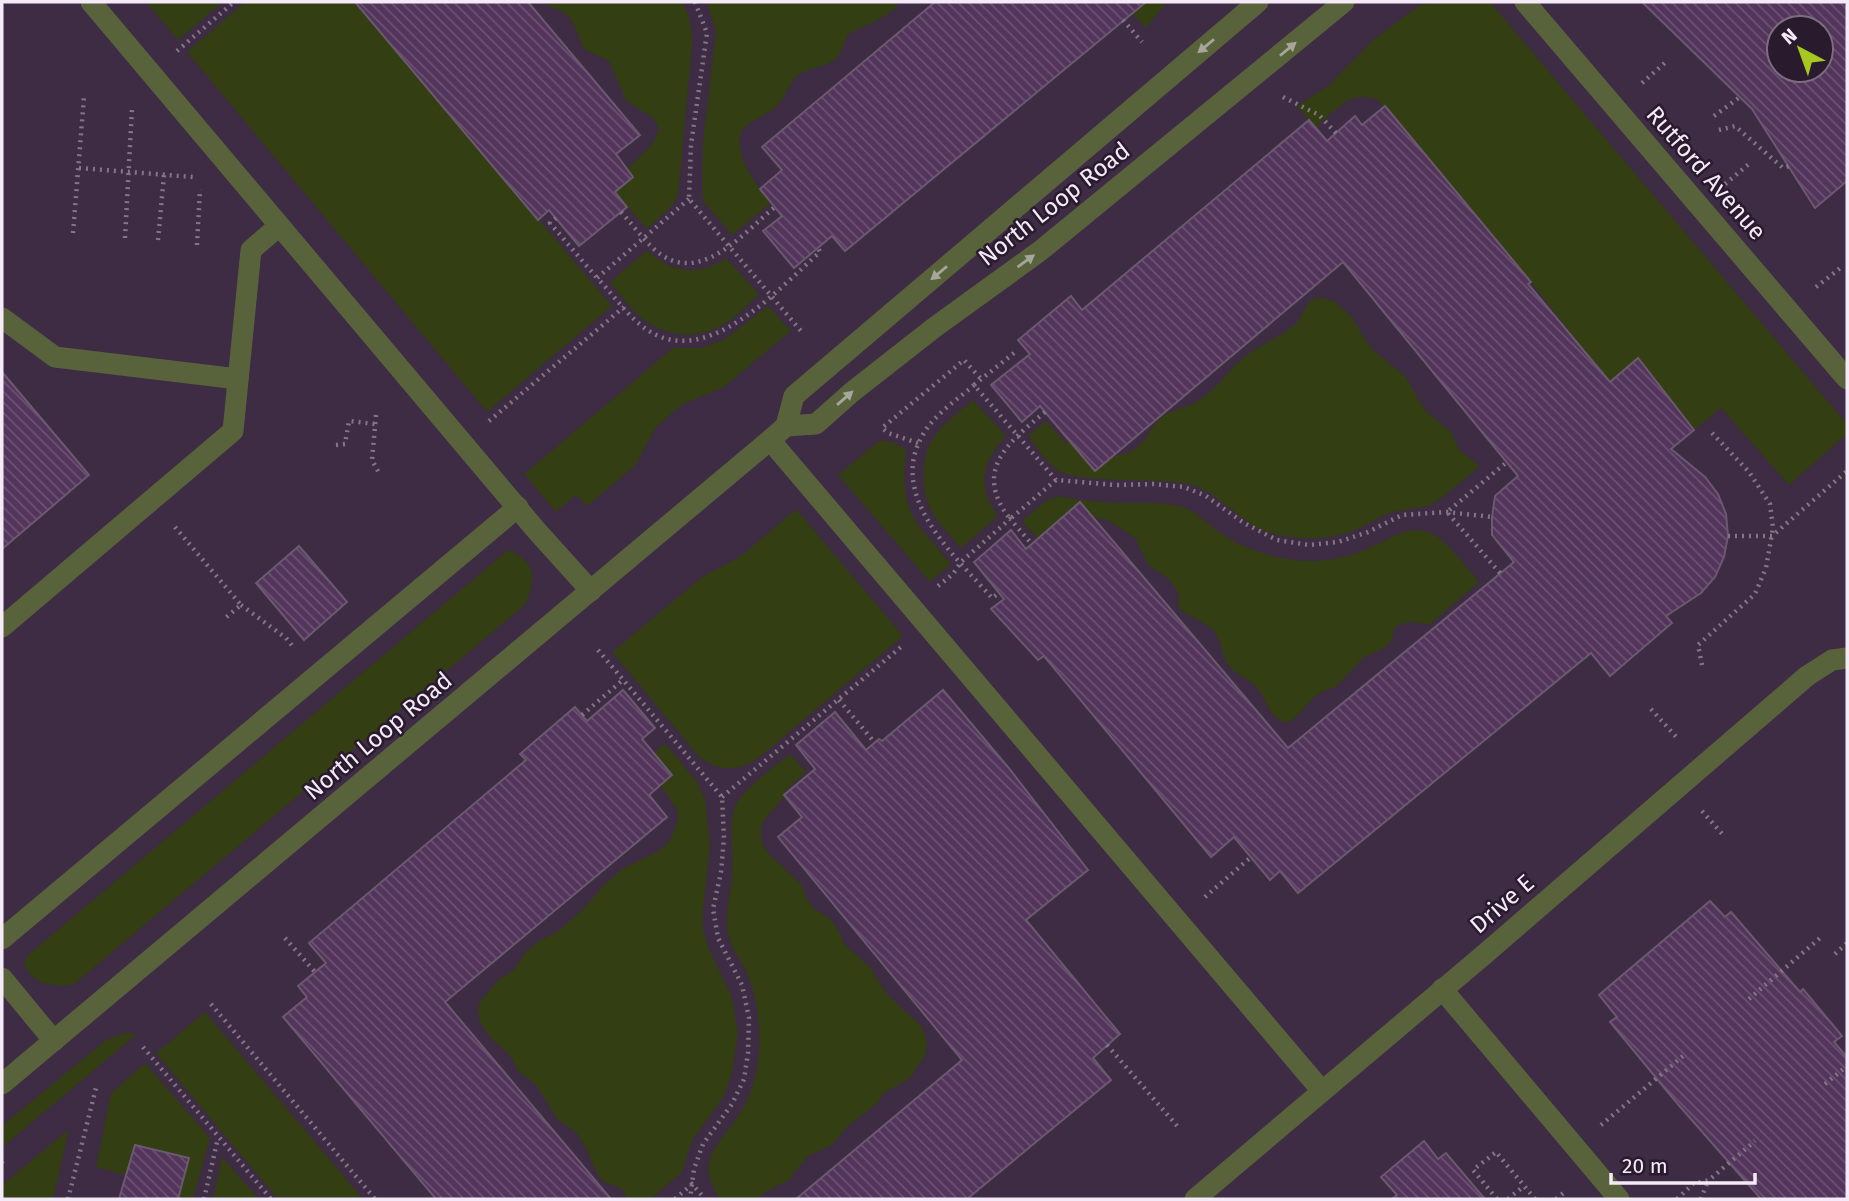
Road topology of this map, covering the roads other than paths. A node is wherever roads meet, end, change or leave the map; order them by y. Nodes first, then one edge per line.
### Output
1 (91, 2) edge
2 (1258, 2) edge
3 (1344, 2) edge
4 (1525, 2) edge
5 (279, 226) junction
6 (2, 318) edge
7 (238, 379) junction
8 (1847, 379) edge
9 (786, 426) junction
10 (770, 440) junction
11 (518, 507) junction
12 (592, 591) junction
13 (2, 627) edge
14 (1847, 657) edge
15 (2, 939) edge
16 (2, 978) edge
17 (1441, 989) junction
18 (54, 1041) junction
19 (2, 1084) edge
20 (1322, 1091) junction
21 (1195, 1199) edge
22 (1619, 1199) edge

1 - 5 street
2 -> 9 street, North Loop Road
9 -> 3 street, North Loop Road
4 - 8 street, Rutford Avenue
5 - 7 street
5 - 11 street
6 - 7 street
7 - 13 street
9 - 10 street, North Loop Road
10 - 12 street, North Loop Road
10 - 20 street
11 - 12 street
11 - 15 street
12 - 18 street, North Loop Road
14 - 17 street, Drive E
16 - 18 street
17 - 20 street, Drive E
17 - 22 street
18 - 19 street, North Loop Road
20 - 21 street, Drive E

